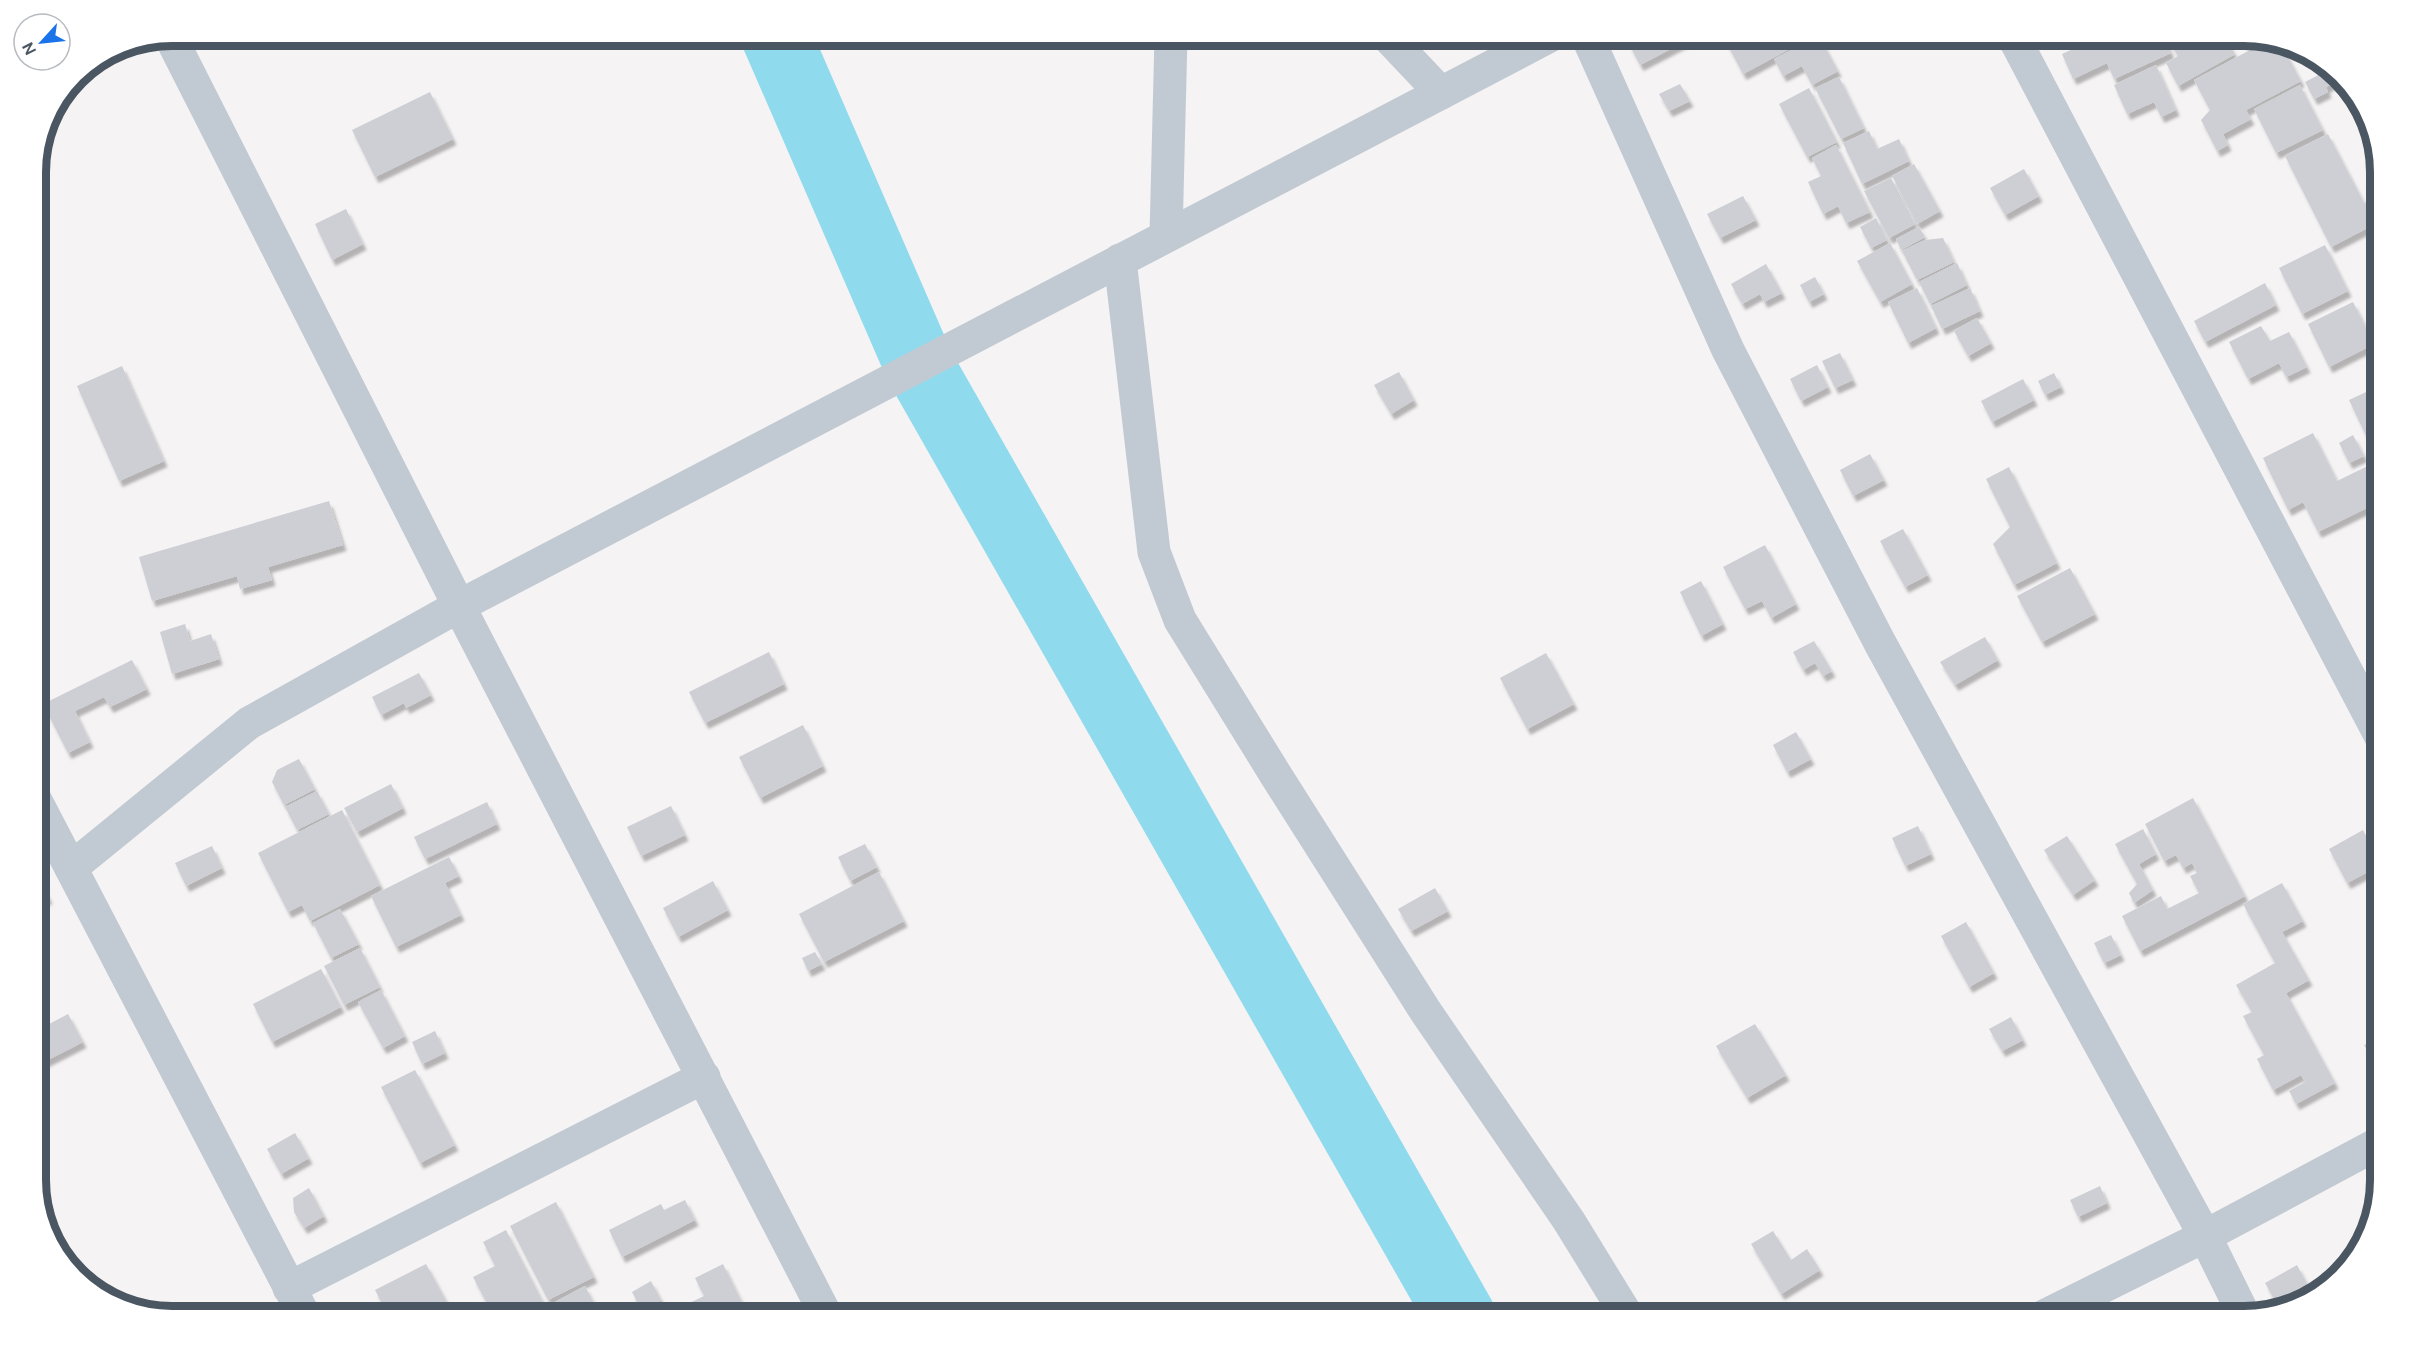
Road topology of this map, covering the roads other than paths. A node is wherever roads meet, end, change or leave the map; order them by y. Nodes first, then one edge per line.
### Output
1 (1397, 46) edge
2 (1530, 46) edge
3 (1592, 46) edge
4 (2018, 46) edge
5 (176, 47) edge
6 (1171, 47) edge
7 (1441, 93) junction
8 (1166, 236) junction
9 (1120, 260) junction
10 (459, 606) junction
11 (2370, 715) edge
12 (47, 827) edge
13 (71, 868) junction
14 (704, 1077) junction
15 (2370, 1148) edge
16 (2205, 1236) junction
17 (289, 1288) junction
18 (299, 1306) edge
19 (821, 1306) edge
20 (1621, 1306) edge
21 (2064, 1306) edge
22 (2240, 1306) edge

1 - 7 street
2 - 7 street
3 - 16 street
4 - 11 street
5 - 10 street
6 - 8 street
7 - 8 street
8 - 9 street
9 - 10 street
9 - 20 street
10 - 13 street
10 - 14 street
12 - 13 street
13 - 17 street
14 - 17 street
14 - 19 street
15 - 16 street
16 - 21 street
16 - 22 street
17 - 18 street

